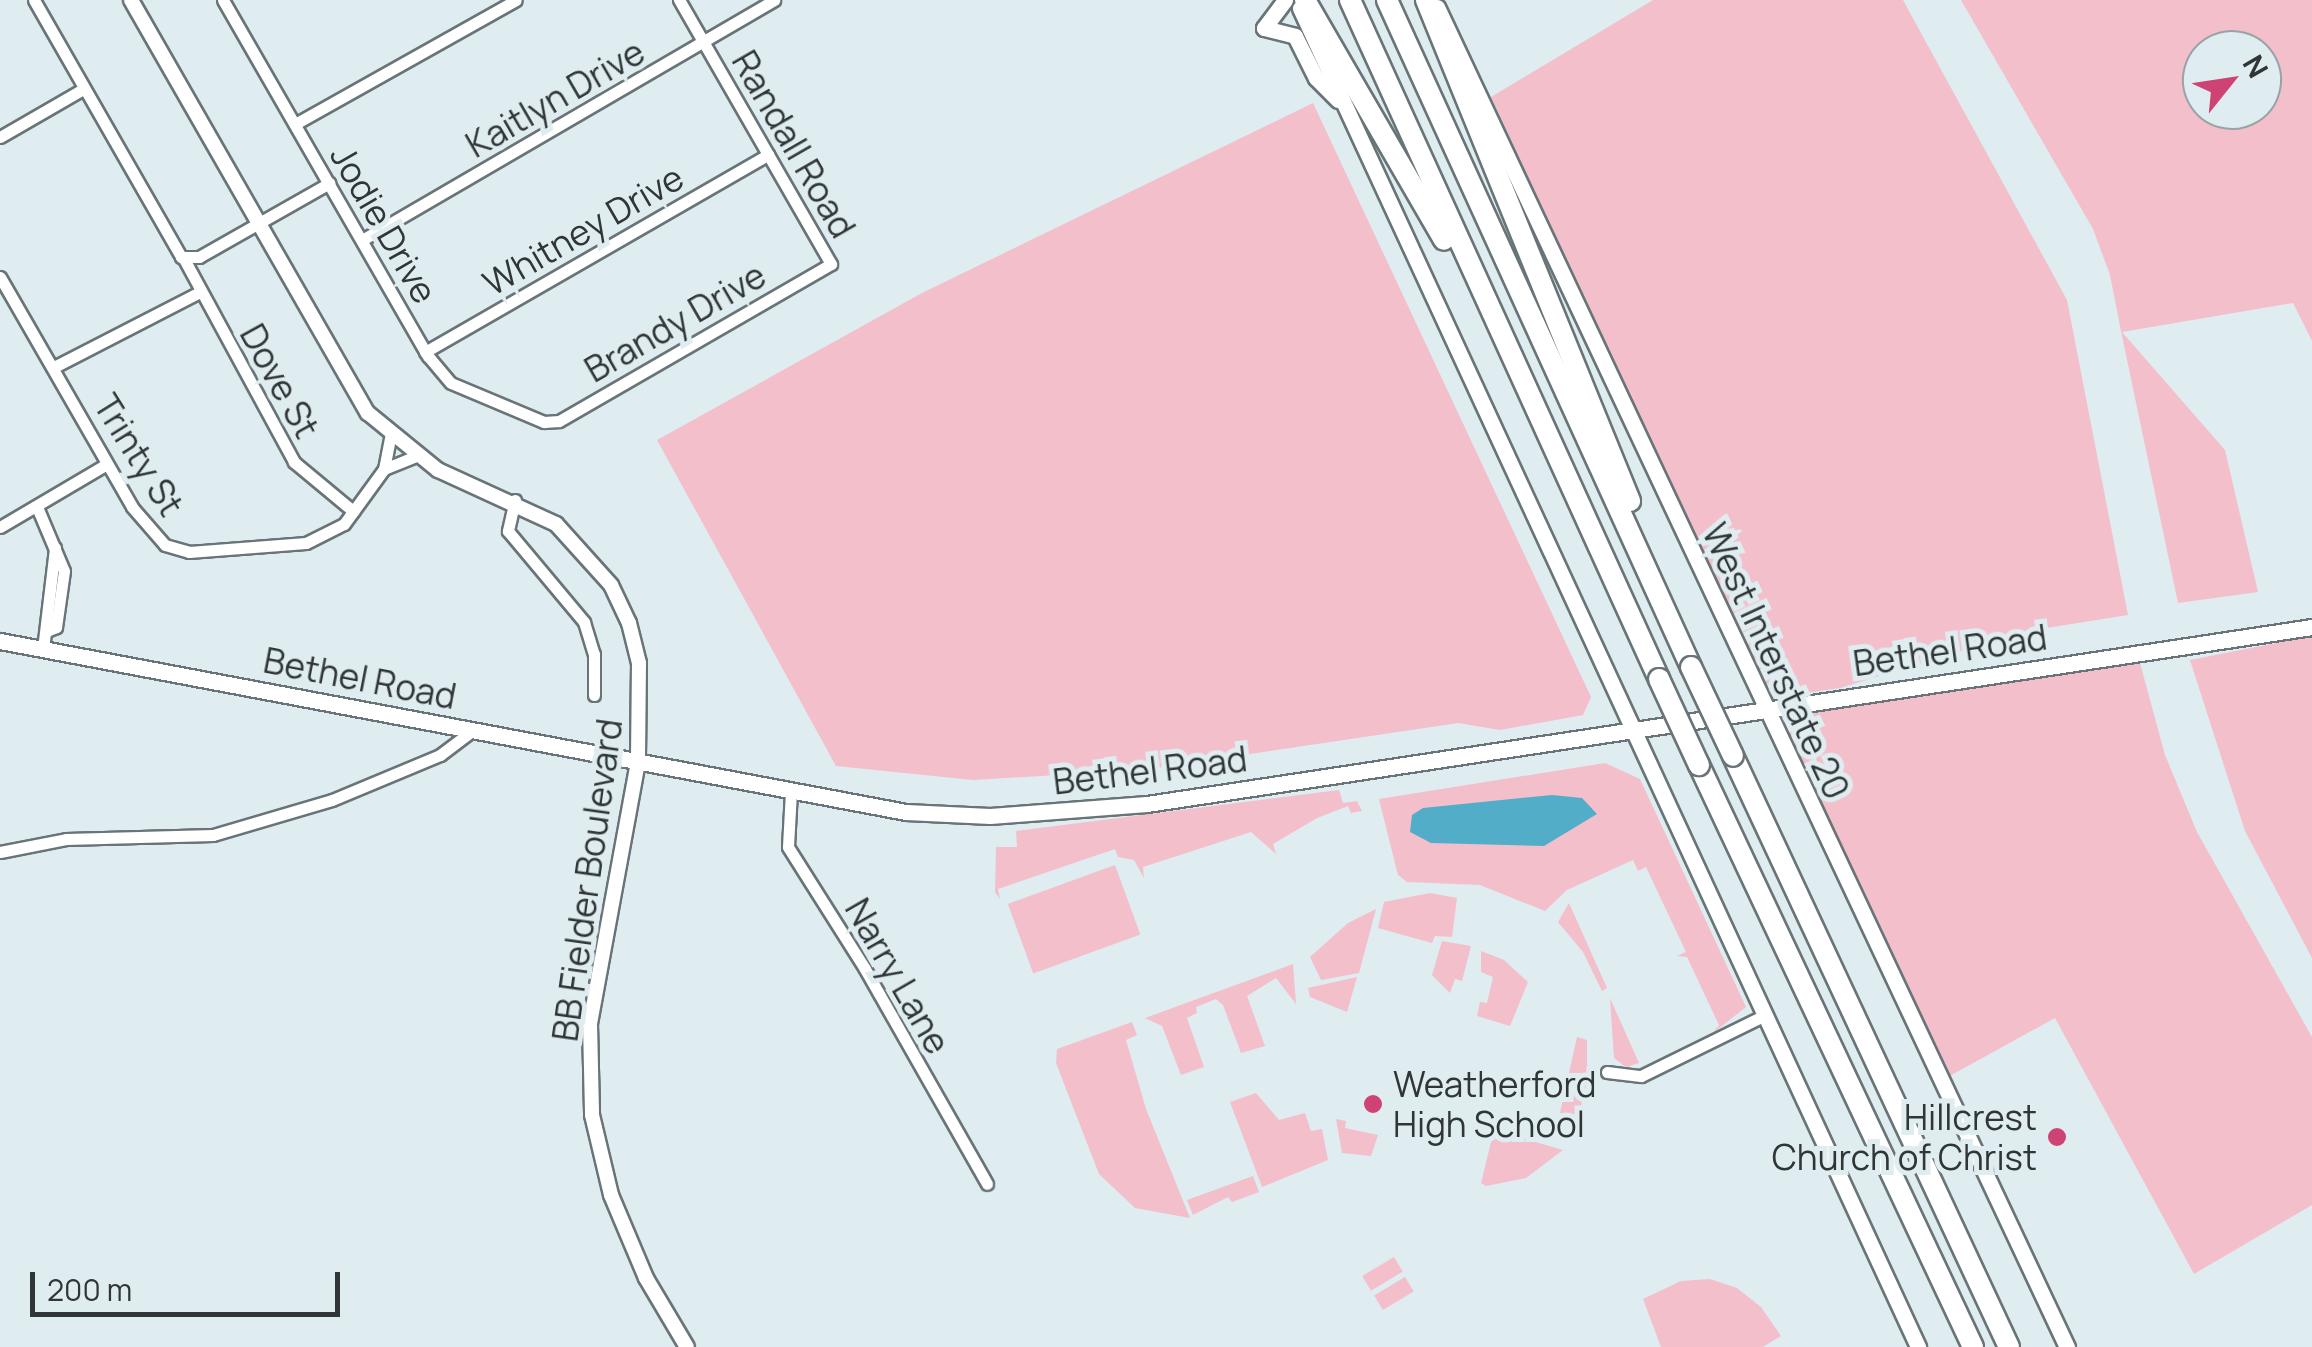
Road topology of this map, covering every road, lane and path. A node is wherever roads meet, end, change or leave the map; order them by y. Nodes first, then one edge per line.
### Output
1 (34, 0) edge
2 (131, 0) edge
3 (516, 0) edge
4 (679, 0) edge
5 (774, 0) edge
6 (1285, 0) edge
7 (1296, 0) edge
8 (1305, 0) edge
9 (1350, 0) edge
10 (1387, 0) edge
11 (1430, 0) edge
12 (230, 2) edge
13 (704, 44) junction
14 (84, 90) junction
15 (1347, 110) junction
16 (295, 124) junction
17 (0, 138) edge
18 (768, 155) junction
19 (329, 183) junction
20 (259, 224) junction
21 (362, 240) junction
22 (184, 258) junction
23 (831, 264) joint
24 (0, 278) edge
25 (198, 292) junction
26 (1498, 325) junction
27 (426, 352) junction
28 (54, 367) junction
29 (544, 422) joint
30 (391, 433) junction
31 (418, 455) junction
32 (108, 464) junction
33 (384, 469) junction
34 (515, 500) junction
35 (37, 507) junction
36 (353, 512) junction
37 (0, 528) edge
38 (1642, 557) junction
39 (2312, 627) edge
40 (0, 641) edge
41 (43, 649) junction
42 (594, 694) dead end
43 (1765, 708) junction
44 (473, 730) junction
45 (1634, 731) junction
46 (638, 762) junction
47 (792, 790) junction
48 (0, 852) edge
49 (1762, 1016) junction
50 (1608, 1072) dead end
51 (987, 1184) dead end
52 (687, 1347) edge
53 (1918, 1347) edge
54 (1972, 1347) edge
55 (2010, 1347) edge
56 (2067, 1347) edge

1 - 14 street, Dove St
2 - 20 street, BB Fielder Boulevard
3 - 16 street
4 - 13 street, Randall Road
5 - 13 street, Kaitlyn Drive
6 - 15 main road
7 - 15 main road
8 - 26 highway
9 - 26 highway
10 - 38 highway
11 - 38 highway
11 - 43 main road, West Interstate 20
12 - 16 street, Jodie Drive
13 - 18 street, Randall Road
13 - 21 street, Kaitlyn Drive
14 - 17 street
14 - 22 street, Dove St
15 - 45 main road
16 - 19 street, Jodie Drive
18 - 23 street, Randall Road
18 - 27 street, Whitney Drive
19 - 20 street
19 - 21 street, Jodie Drive
20 - 22 street
20 - 30 street, BB Fielder Boulevard
21 - 27 street, Jodie Drive
22 - 25 street, Dove St
23 - 29 street, Brandy Drive
24 - 28 street, Trinty St
25 - 28 street
25 - 36 street, Dove St
26 - 54 highway, bridge
27 - 29 street, Jodie Drive
28 - 32 street, Trinty St
30 - 31 street, BB Fielder Boulevard
30 - 33 street, Trinty St
31 - 33 street
31 - 34 street, BB Fielder Boulevard
32 - 35 street
32 - 36 street, Trinty St
33 - 36 street, Trinty St
34 - 42 street
34 - 46 street, BB Fielder Boulevard
35 - 37 street
35 - 41 street
38 - 55 highway, bridge
39 - 43 main road, Bethel Road
40 - 41 main road, Bethel Road
41 - 44 main road, Bethel Road
43 - 45 main road, Bethel Road
43 - 56 main road, West Interstate 20
44 - 46 main road, Bethel Road
44 - 48 street
45 - 47 main road, Bethel Road
45 - 49 main road
46 - 47 main road, Bethel Road
46 - 52 street, BB Fielder Boulevard
47 - 51 street, Narry Lane
49 - 50 street
49 - 53 main road

